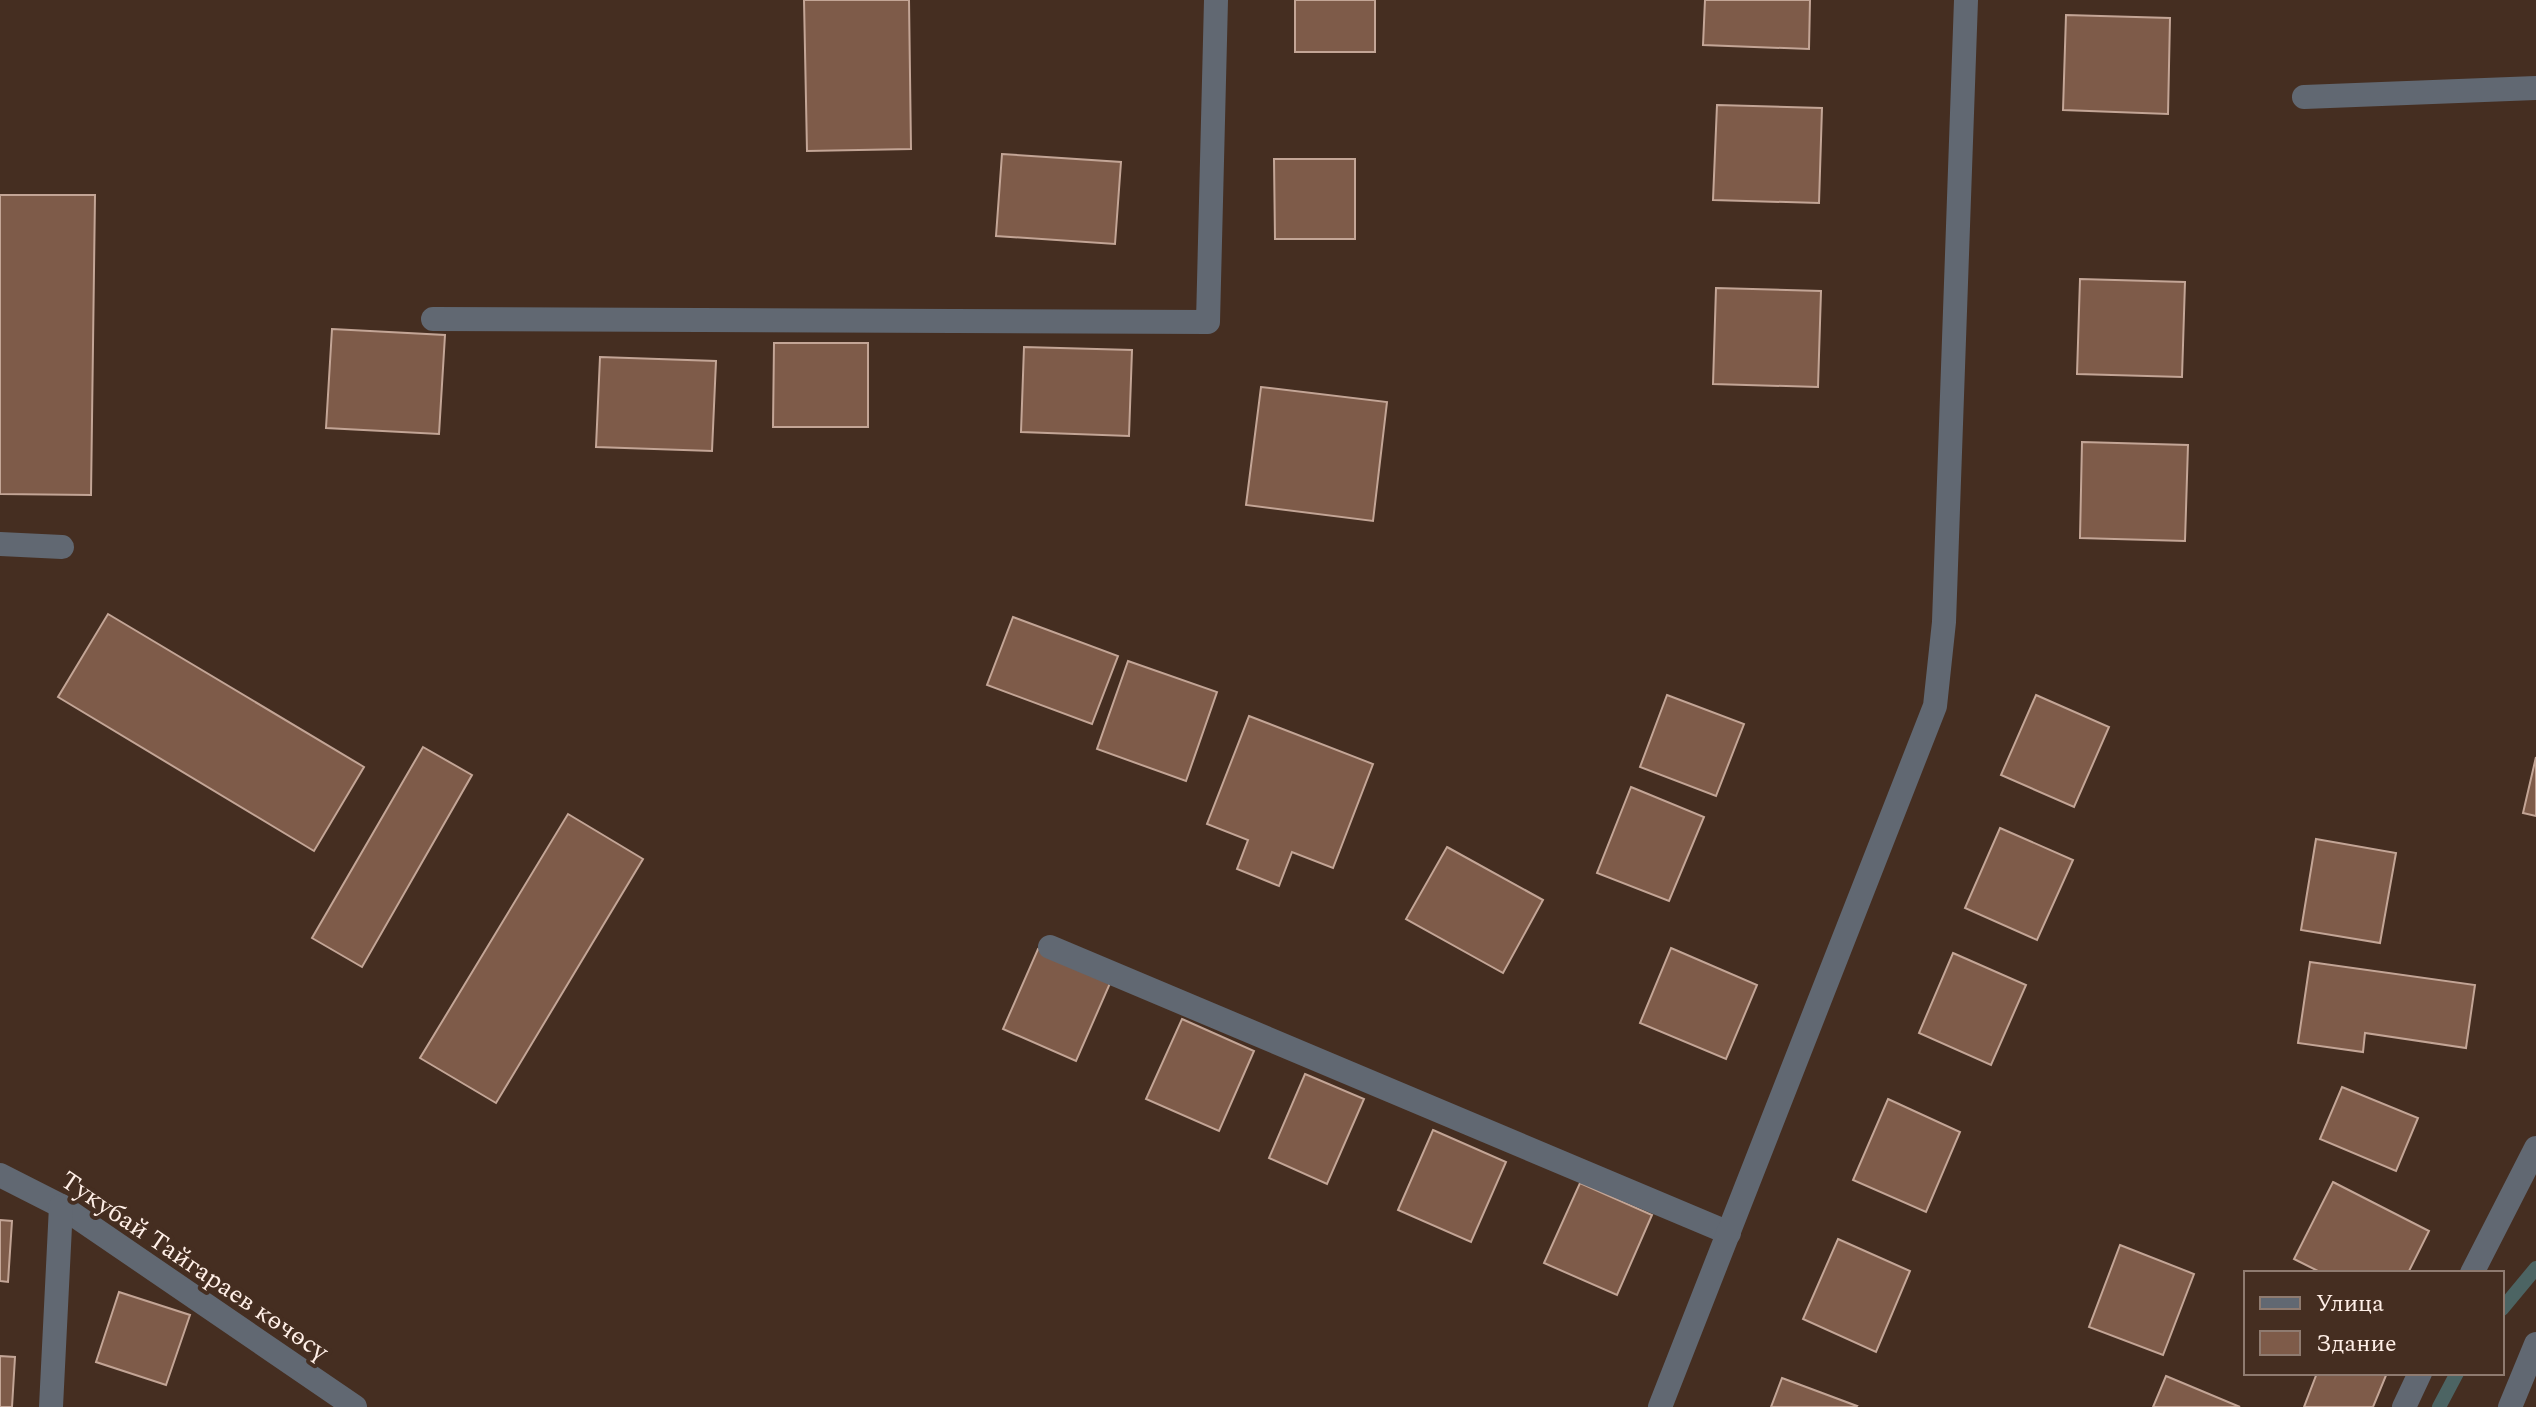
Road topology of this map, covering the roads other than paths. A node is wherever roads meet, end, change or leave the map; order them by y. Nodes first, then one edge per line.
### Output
1 (1216, 0) edge
2 (1966, 0) edge
3 (2536, 88) edge
4 (2304, 97) dead end
5 (433, 319) dead end
6 (0, 544) edge
7 (62, 547) dead end
8 (1050, 947) dead end
9 (2536, 1148) edge
10 (0, 1175) edge
11 (61, 1206) junction
12 (1729, 1233) junction
13 (2473, 1271) edge
14 (2536, 1344) edge
15 (2419, 1375) edge
16 (51, 1407) edge
17 (355, 1407) edge
18 (1660, 1407) edge
19 (2404, 1407) edge
20 (2510, 1407) edge

1 - 5 street
2 - 12 street
3 - 4 street
6 - 7 street
8 - 12 street
9 - 13 street
10 - 11 street, Тукубай Тайгараев көчөсү
11 - 16 street
11 - 17 street, Тукубай Тайгараев көчөсү
12 - 18 street
14 - 20 street
15 - 19 street

